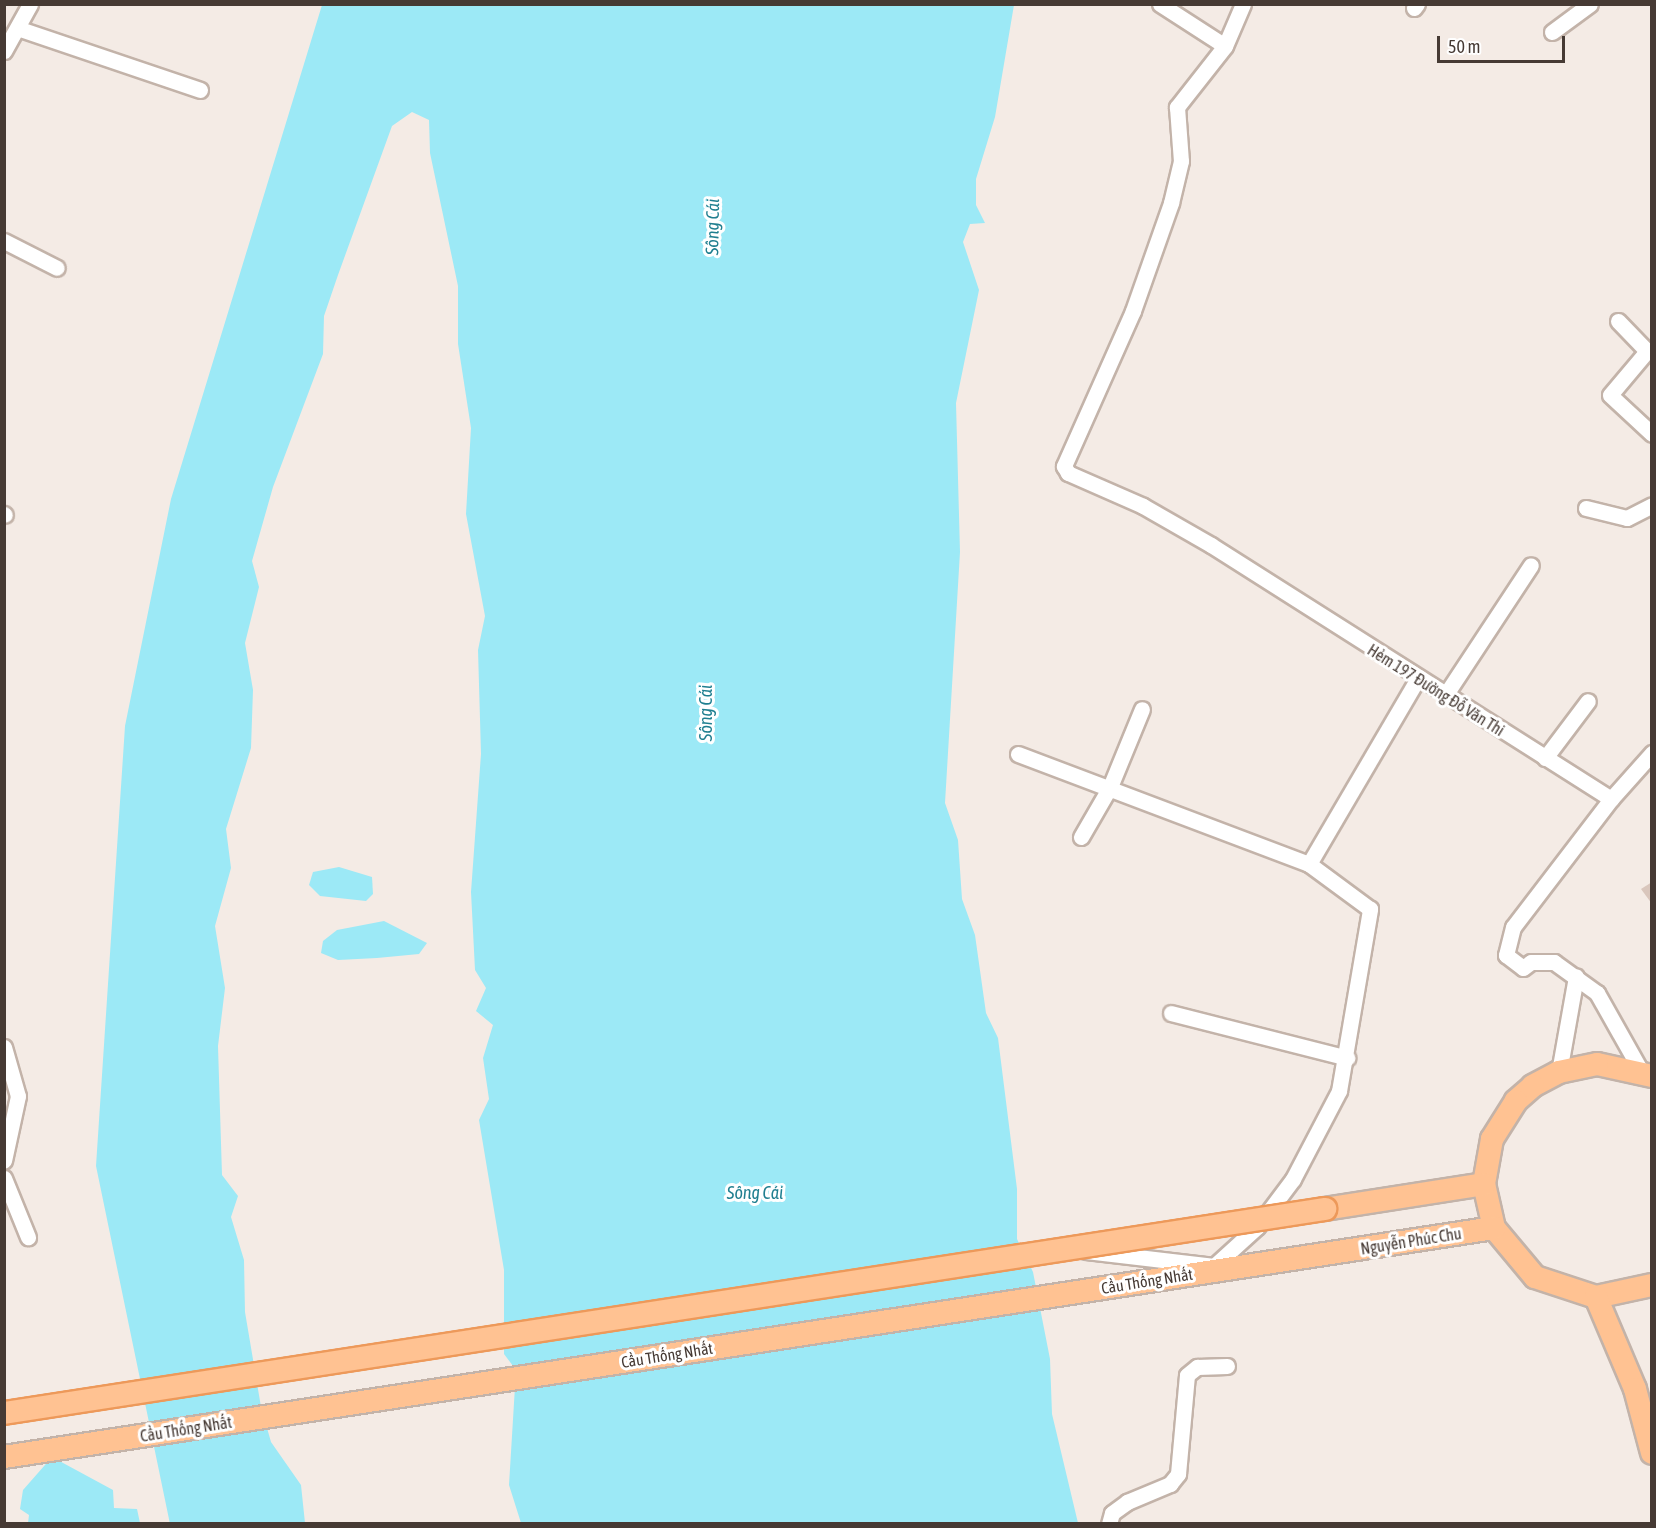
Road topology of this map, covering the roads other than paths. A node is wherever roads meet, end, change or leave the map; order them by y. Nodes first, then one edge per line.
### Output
1 (30, 4) edge
2 (1160, 4) edge
3 (1243, 4) edge
4 (1590, 4) edge
5 (20, 29) junction
6 (1552, 32) dead end
7 (1225, 46) junction
8 (4, 51) edge
9 (200, 90) dead end
10 (4, 241) edge
11 (57, 268) dead end
12 (1618, 321) dead end
13 (1652, 434) edge
14 (1652, 505) edge
15 (1586, 508) dead end
16 (1531, 565) dead end
17 (1417, 680) junction
18 (1446, 694) junction
19 (1588, 701) dead end
20 (1142, 709) dead end
21 (1652, 753) edge
22 (1018, 754) dead end
23 (1545, 758) junction
24 (1110, 787) junction
25 (1611, 799) junction
26 (1081, 837) dead end
27 (1309, 864) junction
28 (1576, 977) junction
29 (1171, 1013) dead end
30 (4, 1047) edge
31 (1347, 1058) junction
32 (1559, 1072) junction
33 (1646, 1073) edge
34 (4, 1161) edge
35 (4, 1178) edge
36 (1484, 1184) junction
37 (1494, 1228) junction
38 (28, 1237) dead end
39 (1058, 1246) dead end
40 (1329, 1253) joint
41 (1652, 1285) edge
42 (1596, 1297) junction
43 (1227, 1366) dead end
44 (4, 1413) edge
45 (1652, 1454) edge
46 (4, 1457) edge
47 (1109, 1524) edge

1 - 5 street
2 - 7 street
3 - 7 street
4 - 6 street
5 - 8 street
5 - 9 street
7 - 17 street, Hẻm 197 Đường Đỗ Văn Thi
10 - 11 street
12 - 13 street
14 - 15 street
16 - 18 street
17 - 18 street, Hẻm 197 Đường Đỗ Văn Thi
17 - 27 street
18 - 23 street, Hẻm 197 Đường Đỗ Văn Thi
19 - 23 street
20 - 24 street
21 - 25 street
22 - 24 street
23 - 25 street, Hẻm 197 Đường Đỗ Văn Thi
24 - 26 street
24 - 27 street
25 - 28 street
27 - 31 street
28 - 32 street
28 - 33 street
29 - 31 street
30 - 34 street
31 - 39 street
32 - 33 main road
32 - 36 main road
35 - 38 street
36 - 37 main road
36 - 44 main road, bridge
37 - 40 main road, Nguyễn Phúc Chu
37 - 42 main road
40 - 46 main road, Cầu Thống Nhất
41 - 42 main road
42 - 45 main road
43 - 47 street

